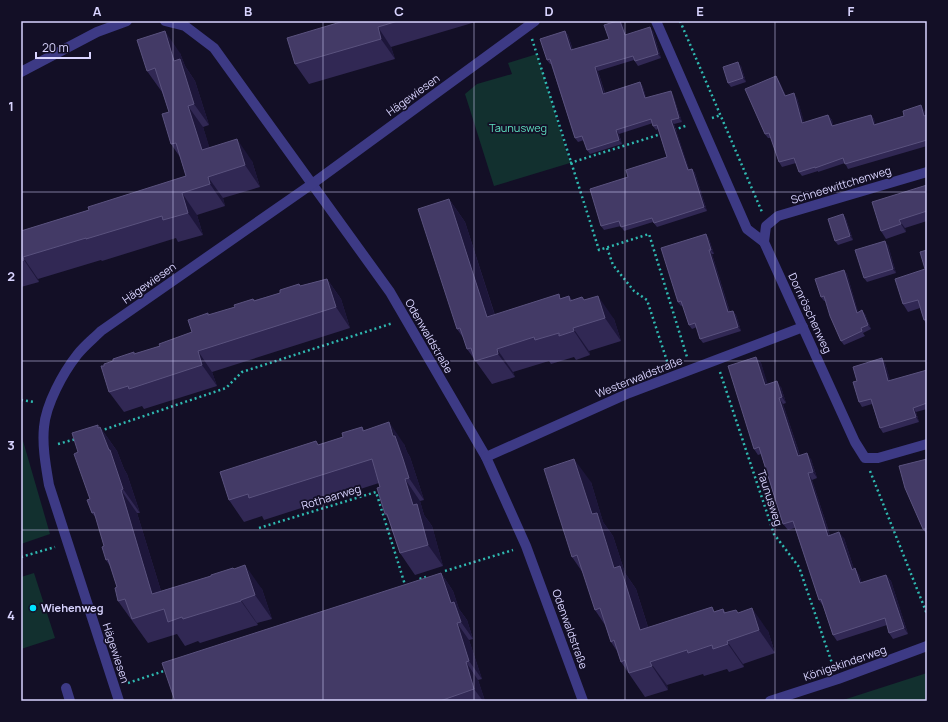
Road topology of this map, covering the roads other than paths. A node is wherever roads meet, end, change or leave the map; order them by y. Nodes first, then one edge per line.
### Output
1 (127, 21) edge
2 (166, 21) edge
3 (656, 21) edge
4 (532, 24) edge
5 (21, 72) edge
6 (927, 172) edge
7 (312, 184) junction
8 (764, 242) junction
9 (804, 328) junction
10 (927, 444) edge
11 (486, 457) junction
12 (927, 646) edge
13 (66, 688) dead end
14 (70, 701) edge
15 (118, 701) edge
16 (583, 701) edge
17 (770, 701) edge

1 - 5 street
2 - 7 street, Odenwaldstraße
3 - 8 street
4 - 7 street, Hägewiesen
6 - 8 street, Schneewittchenweg
7 - 11 street, Odenwaldstraße
7 - 15 street, Hägewiesen
8 - 9 street, Dornröschenweg
9 - 10 street, Dornröschenweg
9 - 11 street, Westerwaldstraße
11 - 16 street, Odenwaldstraße
12 - 17 street, Königskinderweg
13 - 14 street

